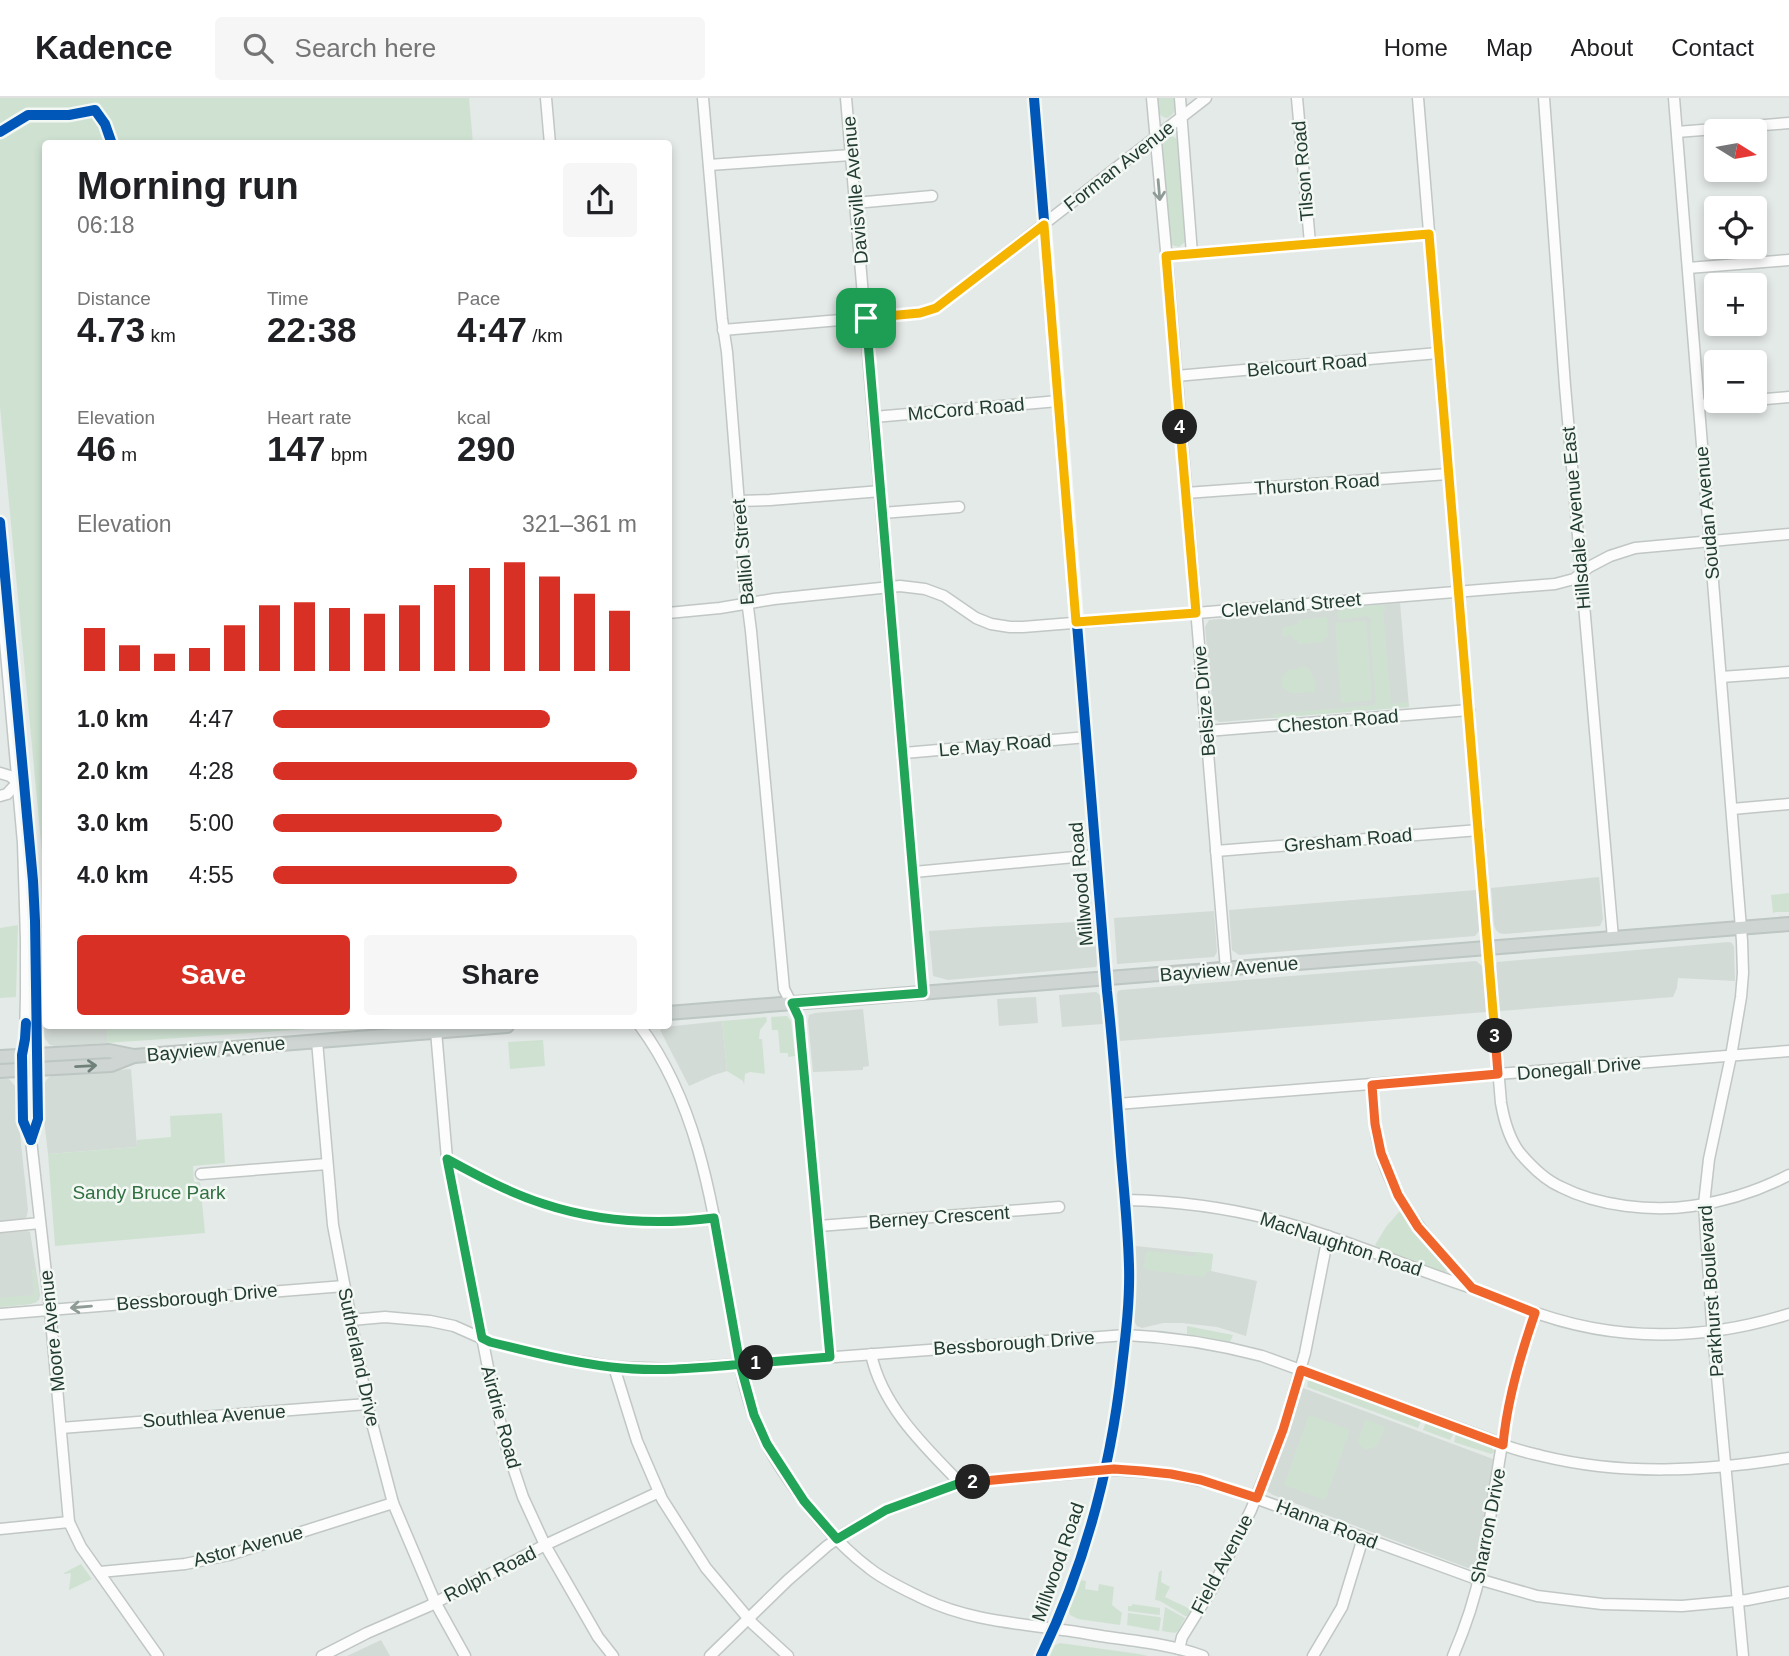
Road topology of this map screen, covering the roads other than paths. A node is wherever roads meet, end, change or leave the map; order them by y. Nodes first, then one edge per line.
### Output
1 (546, 98) edge
2 (703, 98) edge
3 (846, 98) edge
4 (1034, 98) edge
5 (1152, 98) edge
6 (1180, 98) edge
7 (1206, 98) edge
8 (1297, 98) edge
9 (1418, 98) edge
10 (1544, 98) edge
11 (1674, 98) edge
12 (1181, 117) junction
13 (1789, 123) edge
14 (1677, 132) junction
15 (1155, 138) junction
16 (551, 140) edge
17 (851, 155) junction
18 (709, 165) junction
19 (932, 196) dead end
20 (855, 203) junction
21 (1044, 225) junction
22 (1429, 234) junction
23 (1310, 243) junction
24 (1192, 254) junction
25 (1166, 256) junction
26 (1789, 260) edge
27 (1688, 268) junction
28 (866, 318) junction
29 (723, 330) junction
30 (1438, 354) junction
31 (1176, 376) junction
32 (1789, 397) edge
33 (1767, 399) edge
34 (1058, 401) junction
35 (1699, 405) junction
36 (1704, 405) edge
37 (874, 417) junction
38 (1448, 474) junction
39 (881, 491) junction
40 (1186, 493) junction
41 (738, 501) junction
42 (959, 507) dead end
43 (882, 513) junction
44 (0, 522) edge
45 (1789, 534) edge
46 (1710, 540) junction
47 (1581, 574) junction
48 (2, 585) edge
49 (888, 587) junction
50 (1459, 592) junction
51 (747, 603) junction
52 (672, 613) edge
53 (1196, 613) junction
54 (1076, 622) junction
55 (1789, 672) edge
56 (1721, 677) junction
57 (1469, 710) junction
58 (1207, 731) junction
59 (1087, 737) junction
60 (904, 753) junction
61 (0, 773) edge
62 (21, 781) junction
63 (0, 796) edge
64 (1789, 804) edge
65 (1732, 809) junction
66 (1479, 830) junction
67 (1216, 851) junction
68 (1096, 855) junction
69 (914, 872) junction
70 (1789, 924) edge
71 (1741, 928) junction
72 (1613, 938) junction
73 (1488, 948) junction
74 (1226, 969) junction
75 (1106, 978) junction
76 (31, 987) junction
77 (923, 993) junction
78 (792, 1003) junction
79 (672, 1013) edge
80 (464, 1029) edge
81 (642, 1029) edge
82 (436, 1031) junction
83 (317, 1041) junction
84 (1789, 1051) edge
85 (22, 1055) junction
86 (37, 1055) junction
87 (134, 1056) junction
88 (1731, 1056) junction
89 (0, 1057) edge
90 (37, 1069) junction
91 (22, 1070) junction
92 (0, 1071) edge
93 (1498, 1074) junction
94 (1372, 1085) junction
95 (1117, 1104) junction
96 (31, 1140) junction
97 (447, 1159) junction
98 (327, 1164) junction
99 (201, 1174) dead end
100 (1789, 1175) edge
101 (1125, 1200) junction
102 (1704, 1204) junction
103 (1059, 1207) dead end
104 (714, 1218) junction
105 (40, 1223) junction
106 (819, 1226) junction
107 (0, 1227) edge
108 (1328, 1236) junction
109 (344, 1286) junction
110 (1472, 1288) junction
111 (50, 1309) junction
112 (1535, 1313) junction
113 (0, 1314) edge
114 (1789, 1314) edge
115 (351, 1320) junction
116 (1713, 1331) junction
117 (1126, 1335) junction
118 (482, 1338) junction
119 (871, 1354) junction
120 (830, 1357) junction
121 (740, 1364) junction
122 (614, 1367) junction
123 (1301, 1370) junction
124 (367, 1404) junction
125 (61, 1428) junction
126 (1503, 1445) junction
127 (1789, 1458) edge
128 (1725, 1466) junction
129 (1106, 1471) junction
130 (960, 1483) junction
131 (659, 1492) junction
132 (1257, 1498) junction
133 (393, 1503) junction
134 (69, 1522) junction
135 (0, 1529) edge
136 (1363, 1538) junction
137 (837, 1539) junction
138 (545, 1545) junction
139 (100, 1573) junction
140 (1479, 1579) junction
141 (1789, 1592) edge
142 (1738, 1601) junction
143 (435, 1602) junction
144 (748, 1619) junction
145 (1054, 1629) junction
146 (1179, 1649) junction
147 (158, 1656) edge
148 (321, 1656) edge
149 (465, 1656) edge
150 (613, 1656) edge
151 (710, 1656) edge
152 (788, 1656) edge
153 (1041, 1656) edge
154 (1203, 1656) edge
155 (1313, 1656) edge
156 (1453, 1656) edge
157 (1743, 1656) edge

1 - 16 street
2 - 18 street, Balliol Street
3 - 17 street, Davisville Avenue
4 - 21 street, Millwood Road
5 - 15 street, Belsize Drive
6 - 12 street
7 - 12 street, Forman Avenue
8 - 23 street, Tilson Road
9 - 22 street
10 - 47 street, Hillsdale Avenue East
11 - 14 street, Soudan Avenue
12 - 15 street, Forman Avenue
12 - 24 street
13 - 14 street
14 - 27 street, Soudan Avenue
15 - 21 street, Forman Avenue
15 -> 25 street, Belsize Drive
17 - 18 street
17 - 20 street, Davisville Avenue
18 - 29 street, Balliol Street
19 - 20 street
20 - 28 street, Davisville Avenue
21 - 28 street, Forman Avenue
21 - 34 street, Millwood Road
22 - 23 street
22 - 30 street
23 - 24 street
24 - 25 street
25 - 31 street, Belsize Drive
26 - 27 street
27 - 35 street, Soudan Avenue
28 - 29 street, Forman Avenue
28 - 37 street, Davisville Avenue
29 - 41 street, Balliol Street
30 - 31 street, Belcourt Road
30 - 38 street
31 - 40 street, Belsize Drive
32 - 33 street
34 - 37 street, McCord Road
34 - 54 street, Millwood Road
35 - 36 street
35 - 46 street, Soudan Avenue
37 - 39 street, Davisville Avenue
38 - 40 street, Thurston Road
38 - 50 street
39 - 41 street
39 - 43 street, Davisville Avenue
40 - 53 street, Belsize Drive
41 - 51 street, Balliol Street
42 - 43 street
43 - 49 street, Davisville Avenue
44 - 48 street, Moore Avenue
45 - 46 street, Cleveland Street
46 - 47 street, Cleveland Street
46 - 56 street, Soudan Avenue
47 - 50 street, Cleveland Street
47 - 72 street, Hillsdale Avenue East
48 - 62 street, Moore Avenue
49 - 51 street, Cleveland Street
49 - 54 street, Cleveland Street
49 - 60 street, Davisville Avenue
50 - 53 street, Cleveland Street
50 - 57 street
51 - 52 street, Cleveland Street
51 - 78 street, Balliol Street
53 - 54 street, Cleveland Street
53 - 58 street, Belsize Drive
54 - 59 street, Millwood Road
55 - 56 street
56 - 65 street, Soudan Avenue
57 - 58 street, Cheston Road
57 - 66 street
58 - 67 street, Belsize Drive
59 - 60 street, Le May Road
59 - 68 street, Millwood Road
60 - 69 street, Davisville Avenue
61 - 62 street
62 - 63 street
62 - 76 street, Moore Avenue
64 - 65 street
65 - 71 street, Soudan Avenue
66 - 67 street, Gresham Road
66 - 73 street
67 - 74 street, Belsize Drive
68 - 69 street
68 - 75 street, Millwood Road
69 - 77 street, Davisville Avenue
70 - 71 main road, Bayview Avenue
71 - 72 main road, Bayview Avenue
71 - 88 street, Parkhurst Boulevard
72 - 73 main road, Bayview Avenue
73 - 74 main road, Bayview Avenue
73 - 93 street
74 - 75 main road, Bayview Avenue
75 - 77 main road, Bayview Avenue
75 - 95 street, Millwood Road
76 - 85 street, Moore Avenue
76 - 86 street, Moore Avenue
77 - 78 main road, Bayview Avenue
78 - 79 main road, Bayview Avenue
78 - 106 street, Balliol Street
80 - 82 main road, Bayview Avenue
81 - 104 street
82 - 83 main road, Bayview Avenue
82 - 97 street, Airdrie Road
83 - 87 main road, Bayview Avenue
83 - 98 street, Sutherland Drive
84 - 88 street, Donegall Drive
85 - 86 main road, Bayview Avenue
85 - 89 main road, Bayview Avenue
85 - 91 street, Moore Avenue
86 - 87 main road, Bayview Avenue
86 - 90 street, Moore Avenue
90 -> 87 main road, Bayview Avenue
88 - 93 street, Donegall Drive
88 - 102 street, Parkhurst Boulevard
90 - 91 main road, Bayview Avenue
90 - 96 street, Moore Avenue
91 - 92 main road, Bayview Avenue
91 - 96 street, Moore Avenue
93 - 94 street, Donegall Drive
93 - 102 street
94 - 95 street, Donegall Drive
94 - 110 street
95 - 101 street, Millwood Road
96 - 105 street, Moore Avenue
97 - 104 street
97 - 118 street, Airdrie Road
98 - 99 street
98 - 109 street, Sutherland Drive
100 - 102 street
101 - 108 street, MacNaughton Road
101 - 117 street, Millwood Road
102 - 116 street, Parkhurst Boulevard
103 - 106 street, Berney Crescent
104 - 121 street
105 - 107 street
105 - 111 street, Moore Avenue
106 - 120 street, Balliol Street
108 - 110 street, MacNaughton Road
108 - 123 street, Field Avenue
109 -> 111 street, Bessborough Drive
109 - 115 street, Sutherland Drive
110 - 112 street, MacNaughton Road
111 - 113 street, Bessborough Drive
111 - 125 street, Moore Avenue
112 - 116 street, MacNaughton Road
112 - 126 street, Sharron Drive
114 - 116 street, MacNaughton Road
115 - 118 street, Bessborough Drive
115 - 124 street, Sutherland Drive
116 - 128 street, Parkhurst Boulevard
117 - 119 street, Bessborough Drive
117 - 123 street, Bessborough Drive
117 - 129 street, Millwood Road
118 - 122 street, Bessborough Drive
118 - 138 street, Airdrie Road
119 - 120 street, Bessborough Drive
119 - 130 street
120 - 121 street, Bessborough Drive
121 - 122 street, Bessborough Drive
121 - 137 street
122 - 131 street
123 - 126 street, Bessborough Drive
123 - 132 street, Field Avenue
124 - 125 street, Southlea Avenue
124 - 133 street, Sutherland Drive
125 - 134 street, Moore Avenue
126 - 128 street, Bessborough Drive
126 - 140 street, Sharron Drive
127 - 128 street, Bessborough Drive
128 - 142 street, Parkhurst Boulevard
129 - 130 street, Hanna Road
129 - 132 street, Hanna Road
129 - 145 street, Millwood Road
130 - 137 street, Hanna Road
131 - 138 street, Rolph Road
131 - 144 street
132 - 136 street, Hanna Road
132 - 146 street, Field Avenue
133 - 139 street, Astor Avenue
133 - 143 street, Sutherland Drive
134 - 135 street
134 - 139 street
136 - 140 street, Hanna Road
136 - 155 street
137 - 144 street, Hanna Road
137 - 145 street
138 - 143 street, Rolph Road
138 - 150 street, Airdrie Road
139 - 147 street
140 - 142 street, Hanna Road
140 - 156 street, Sharron Drive
141 - 142 street, Hanna Road
142 - 157 street, Parkhurst Boulevard
143 - 148 street, Rolph Road
143 - 149 street, Sutherland Drive
144 - 151 street, Hanna Road
144 - 152 street
145 - 146 street
145 - 153 street, Millwood Road
146 - 154 street

